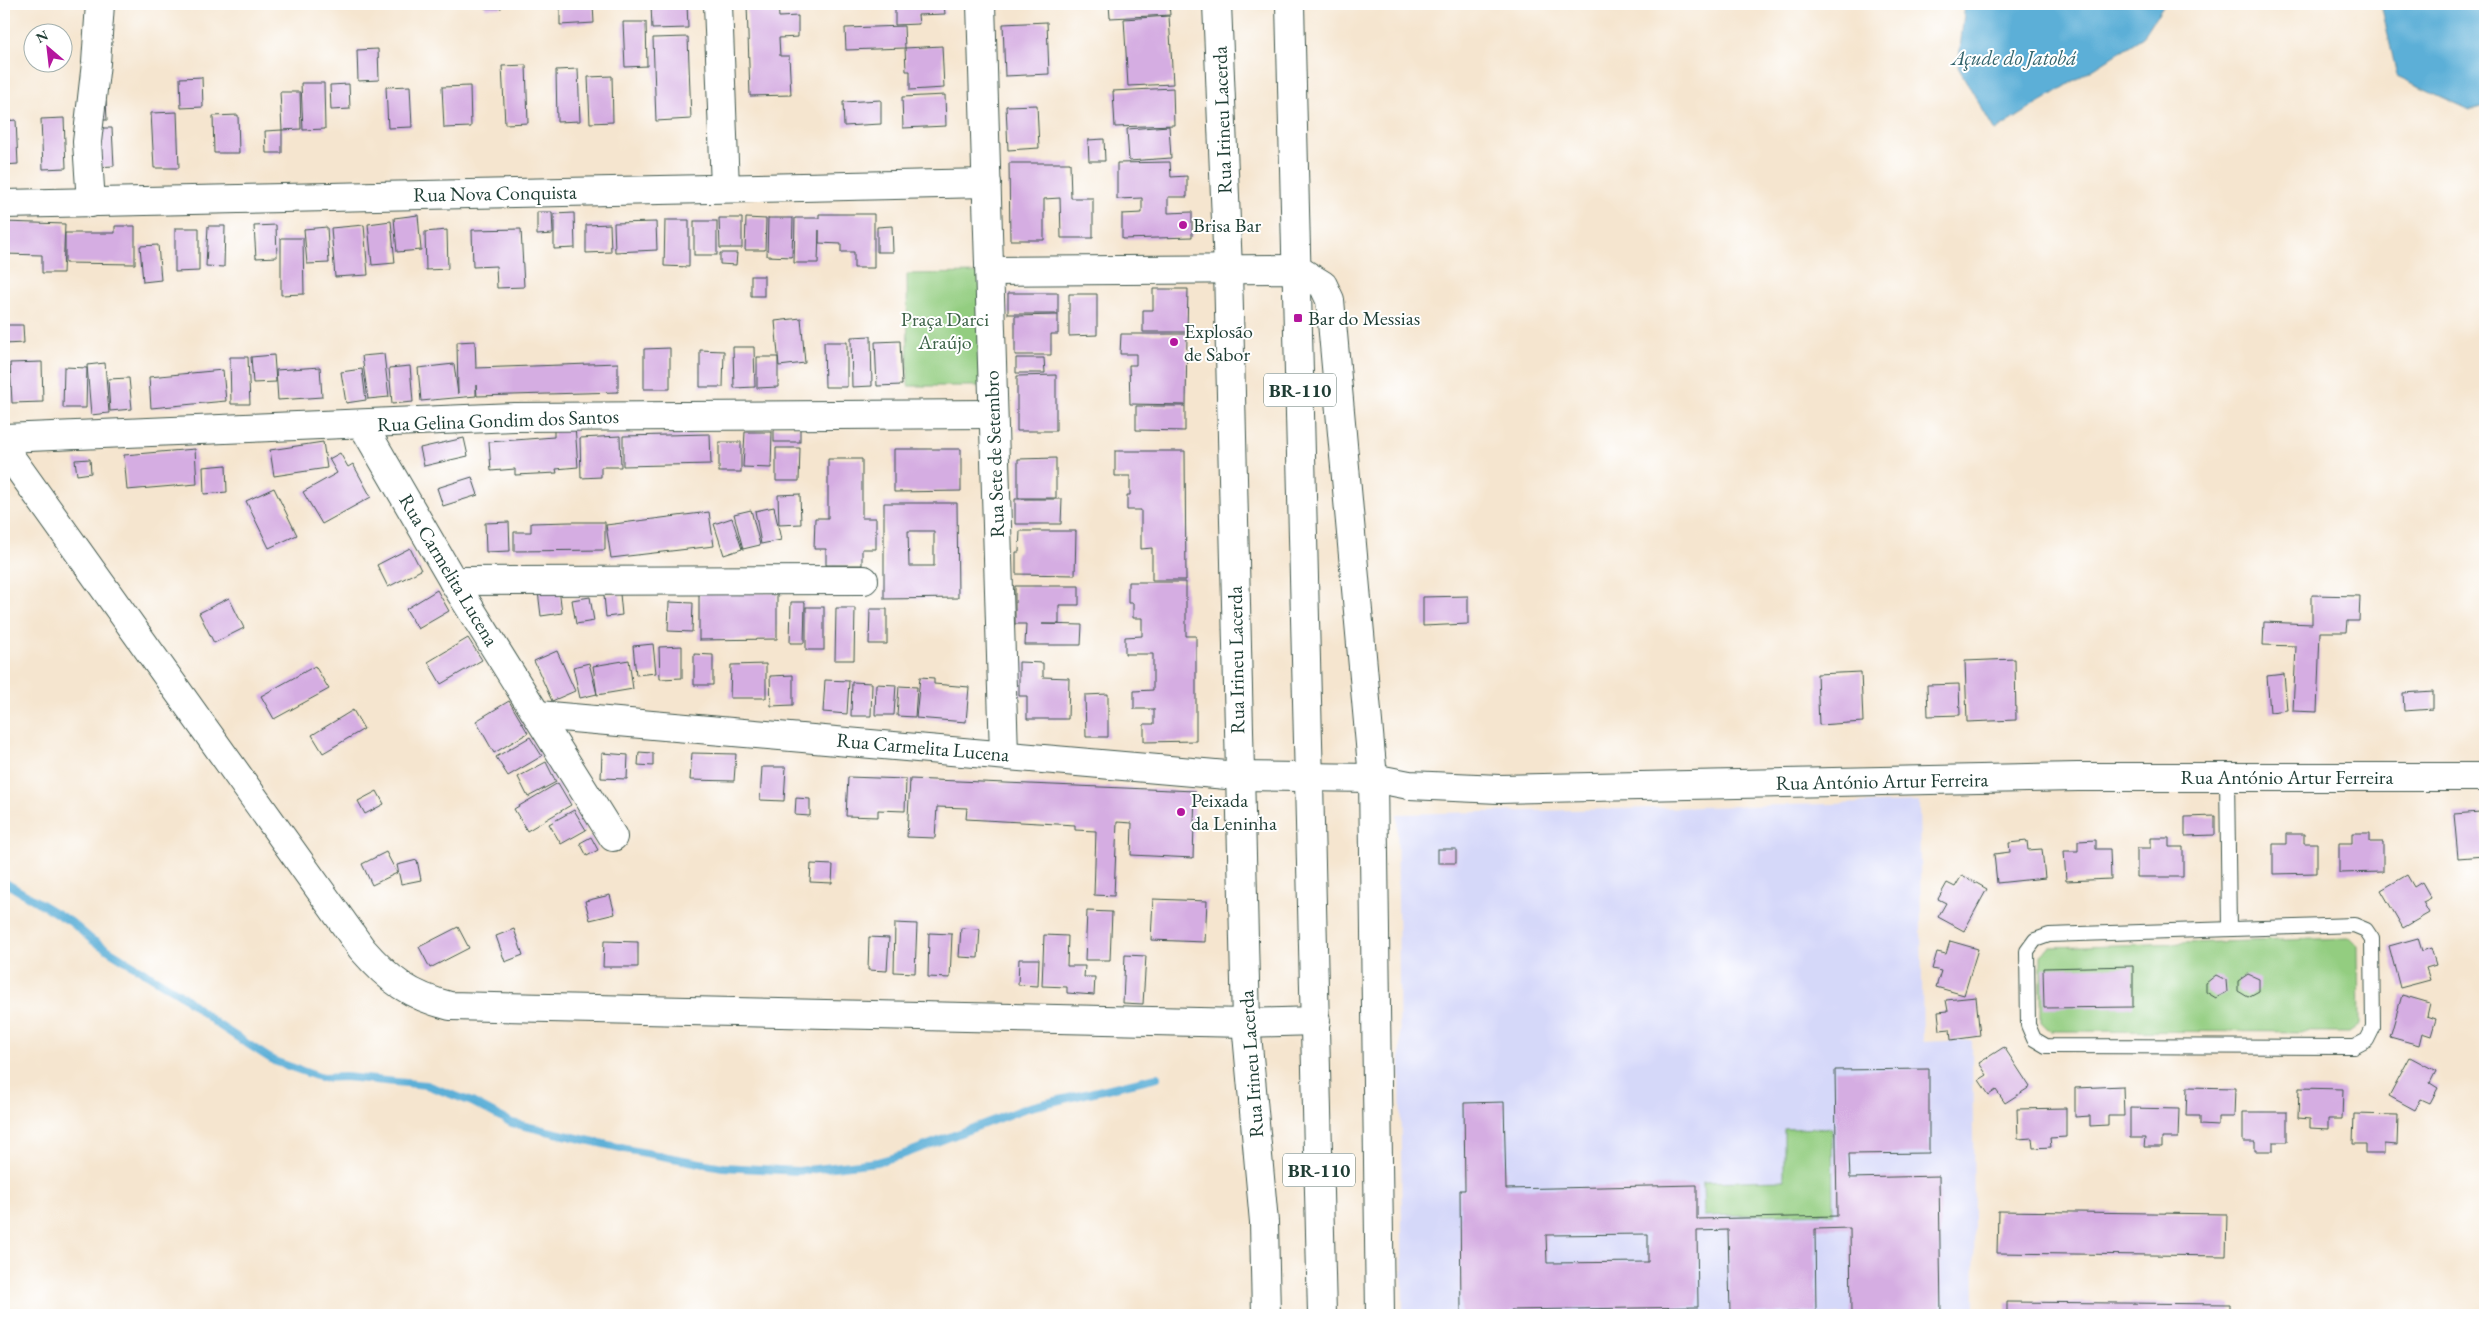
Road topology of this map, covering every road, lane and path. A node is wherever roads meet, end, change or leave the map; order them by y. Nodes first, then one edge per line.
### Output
1 (100, 4) edge
2 (718, 4) edge
3 (981, 4) edge
4 (1217, 4) edge
5 (1290, 4) edge
6 (987, 184) junction
7 (725, 188) junction
8 (91, 203) junction
9 (4, 204) edge
10 (1228, 269) junction
11 (1297, 269) junction
12 (990, 271) junction
13 (992, 414) junction
14 (362, 424) junction
15 (4, 438) edge
16 (4, 448) edge
17 (864, 580) dead end
18 (453, 581) junction
19 (538, 715) junction
20 (1004, 754) junction
21 (1238, 776) junction
22 (1309, 777) junction
23 (2227, 777) junction
24 (2485, 777) edge
25 (1373, 778) junction
26 (613, 837) dead end
27 (2229, 928) junction
28 (1246, 1023) junction
29 (1316, 1023) junction
30 (1266, 1315) edge
31 (1322, 1315) edge
32 (1380, 1315) edge

1 - 8 street
2 - 7 street
3 - 6 street, Rua Sete de Setembro
4 - 10 street, Rua Irineu Lacerda
5 - 11 street, BR-110
6 - 7 street, Rua Nova Conquista
6 - 12 street, Rua Sete de Setembro
7 - 8 street, Rua Nova Conquista
8 - 9 street, Rua Nova Conquista
10 - 11 street
10 - 12 street
10 - 21 street, Rua Irineu Lacerda
11 - 22 street, BR-110
11 - 25 street
12 - 13 street, Rua Sete de Setembro
13 - 14 street, Rua Gelina Gondim dos Santos
13 - 20 street, Rua Sete de Setembro
14 - 15 street, Rua Gelina Gondim dos Santos
14 - 18 street, Rua Carmelita Lucena
16 - 28 street
17 - 18 street
18 - 19 street, Rua Carmelita Lucena
19 - 20 street, Rua Carmelita Lucena
19 - 26 street, Rua Carmelita Lucena
20 - 21 street, Rua Carmelita Lucena
21 - 22 street, Rua Carmelita Lucena
21 - 28 street, Rua Irineu Lacerda
22 - 25 street, Rua António Artur Ferreira
22 - 29 street, BR-110
23 - 24 street, Rua António Artur Ferreira
23 - 25 street, Rua António Artur Ferreira
23 - 27 lane
25 - 32 street
27 - 27 lane
28 - 29 street
28 - 30 street, Rua Irineu Lacerda
29 - 31 street, BR-110

